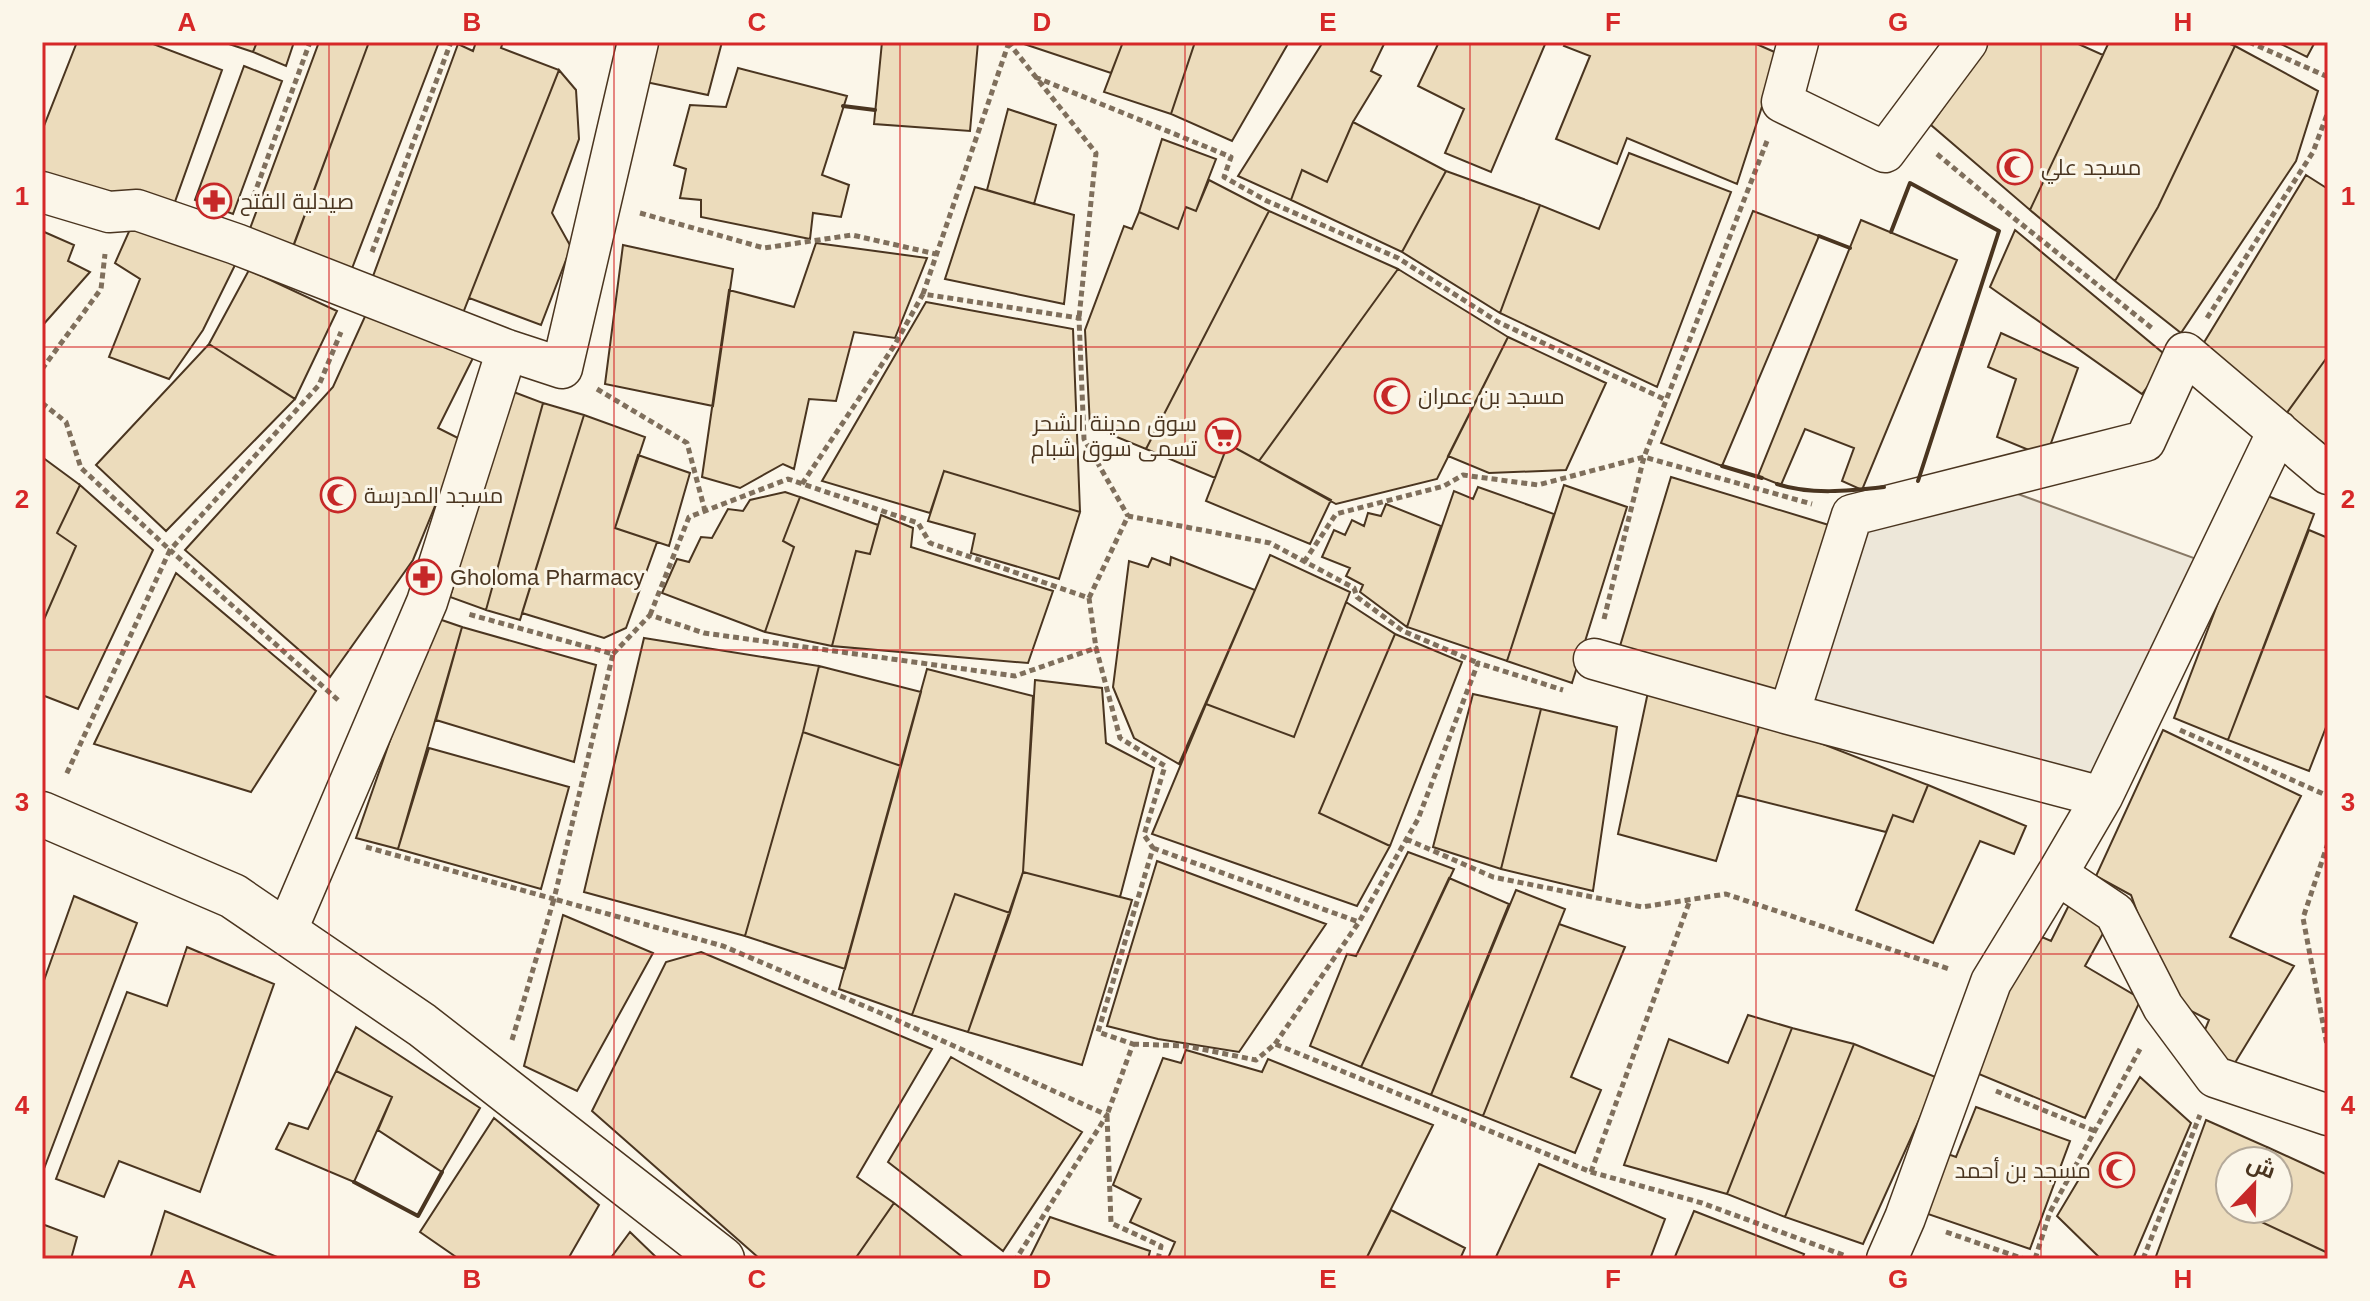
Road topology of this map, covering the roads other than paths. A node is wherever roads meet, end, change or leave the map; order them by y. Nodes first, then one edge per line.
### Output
1 (638, 42) edge
2 (1798, 42) edge
3 (1967, 42) edge
4 (42, 192) edge
5 (507, 350) junction
6 (2278, 431) junction
7 (2328, 474) edge
8 (1594, 659) road end
9 (1789, 714) junction
10 (2102, 797) junction
11 (45, 815) edge
12 (2057, 874) junction
13 (286, 932) junction
14 (2328, 1115) edge
15 (722, 1259) edge
16 (1887, 1259) edge

1 - 5 street
2 - 3 street
4 - 5 street
5 - 13 street
6 - 7 street
6 - 9 street
6 - 10 street
8 - 9 street
9 - 10 street
10 - 12 street
11 - 13 main road
12 - 14 street
12 - 16 street
13 - 15 main road

